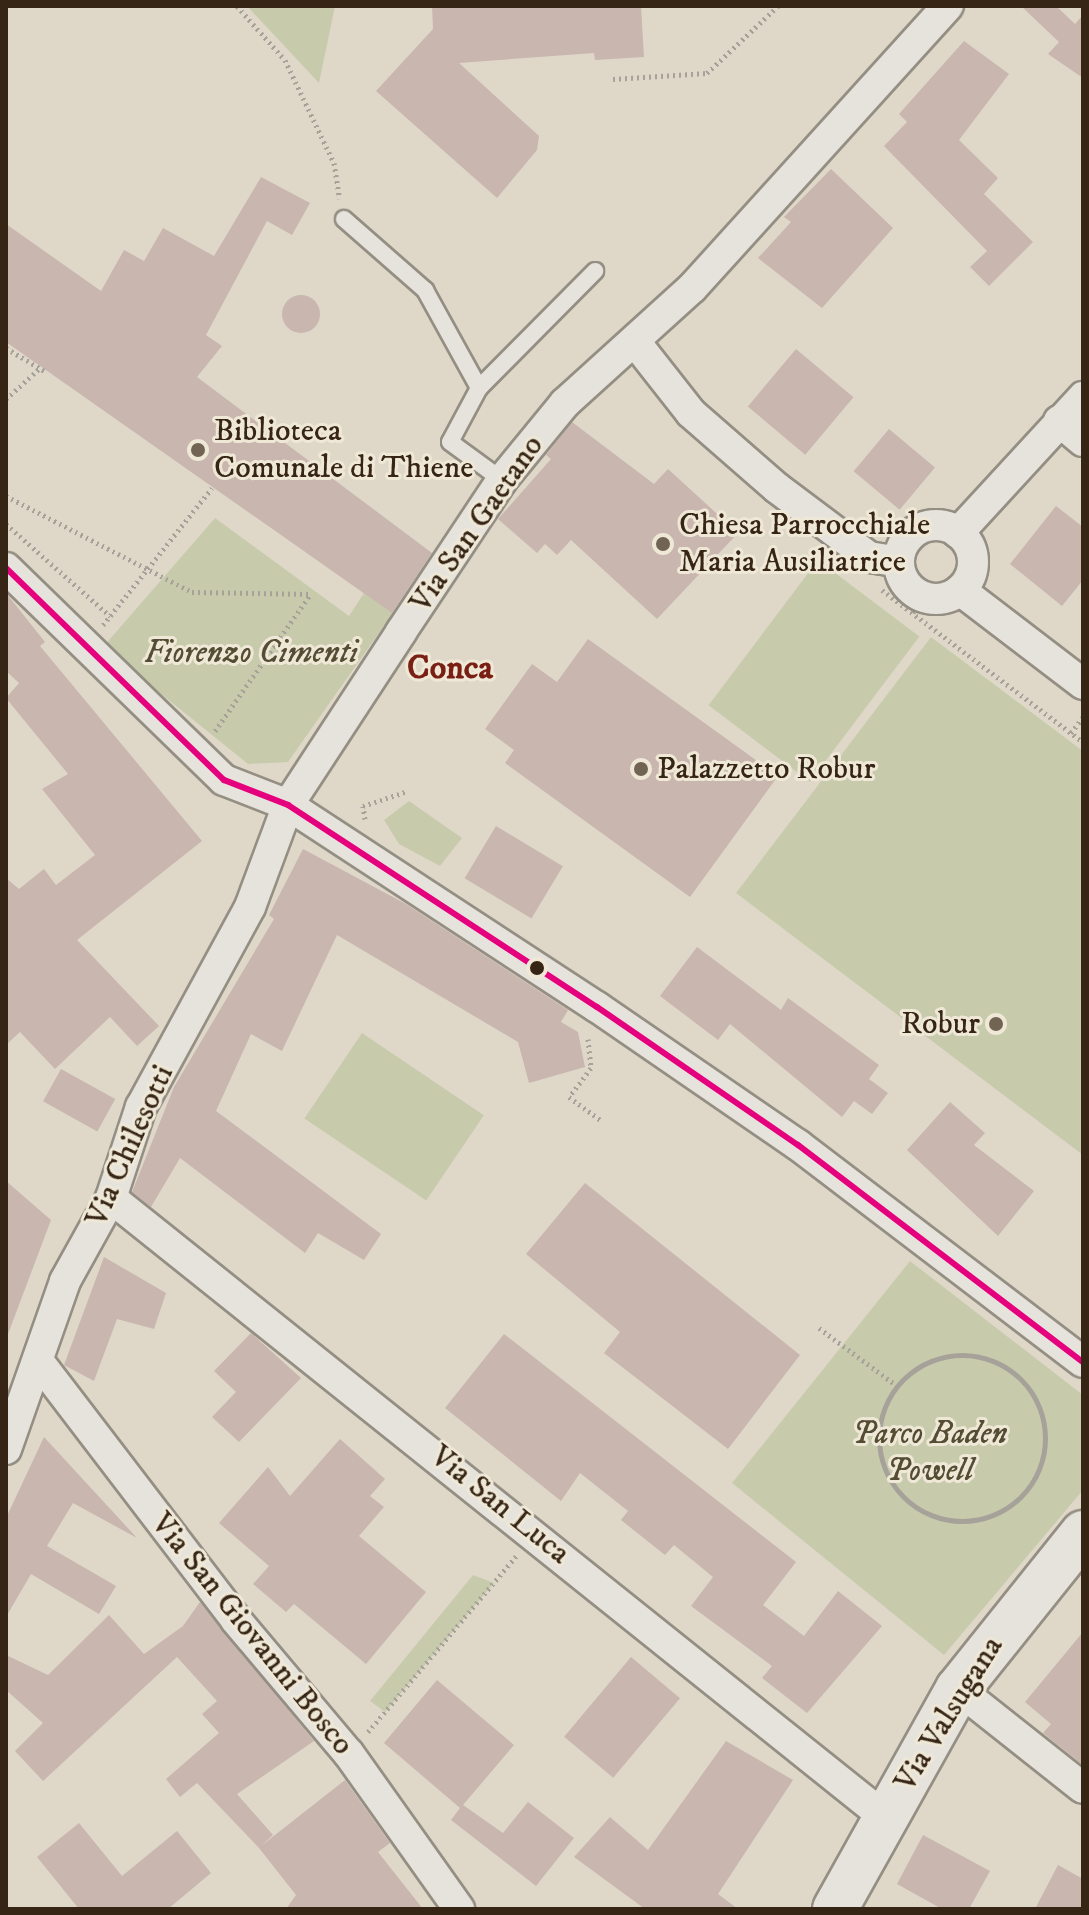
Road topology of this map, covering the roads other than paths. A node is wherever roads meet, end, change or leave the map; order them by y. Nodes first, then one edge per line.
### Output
1 (948, 6) edge
2 (344, 219) road end
3 (595, 271) dead end
4 (636, 343) junction
5 (479, 388) junction
6 (1083, 397) edge
7 (1059, 421) junction
8 (1083, 441) edge
9 (502, 480) junction
10 (958, 533) junction
11 (899, 562) junction
12 (6, 568) edge
13 (960, 590) junction
14 (1083, 684) edge
15 (288, 805) junction
16 (111, 1198) junction
17 (39, 1362) junction
18 (1083, 1362) edge
19 (6, 1449) edge
20 (1083, 1533) edge
21 (958, 1689) junction
22 (1083, 1788) edge
23 (886, 1818) junction
24 (459, 1909) edge
25 (835, 1909) edge

1 - 4 street, Via San Gaetano
2 - 5 lane
3 - 5 lane
4 - 9 street, Via San Gaetano
4 - 11 street
5 - 9 lane
6 - 7 street
7 - 8 street
7 - 10 street
9 - 15 street, Via San Gaetano
10 - 11 street
10 - 13 street
11 - 13 street
12 - 15 street
13 - 14 street
15 - 16 street, Via Chilesotti
15 - 18 street
16 - 17 street, Via Chilesotti
16 - 23 street, Via San Luca
17 - 19 street, Via Chilesotti
17 - 24 street, Via San Giovanni Bosco
20 - 21 main road, Via Valsugana
21 - 22 street
21 - 23 main road, Via Valsugana
23 - 25 main road, Via Valsugana

